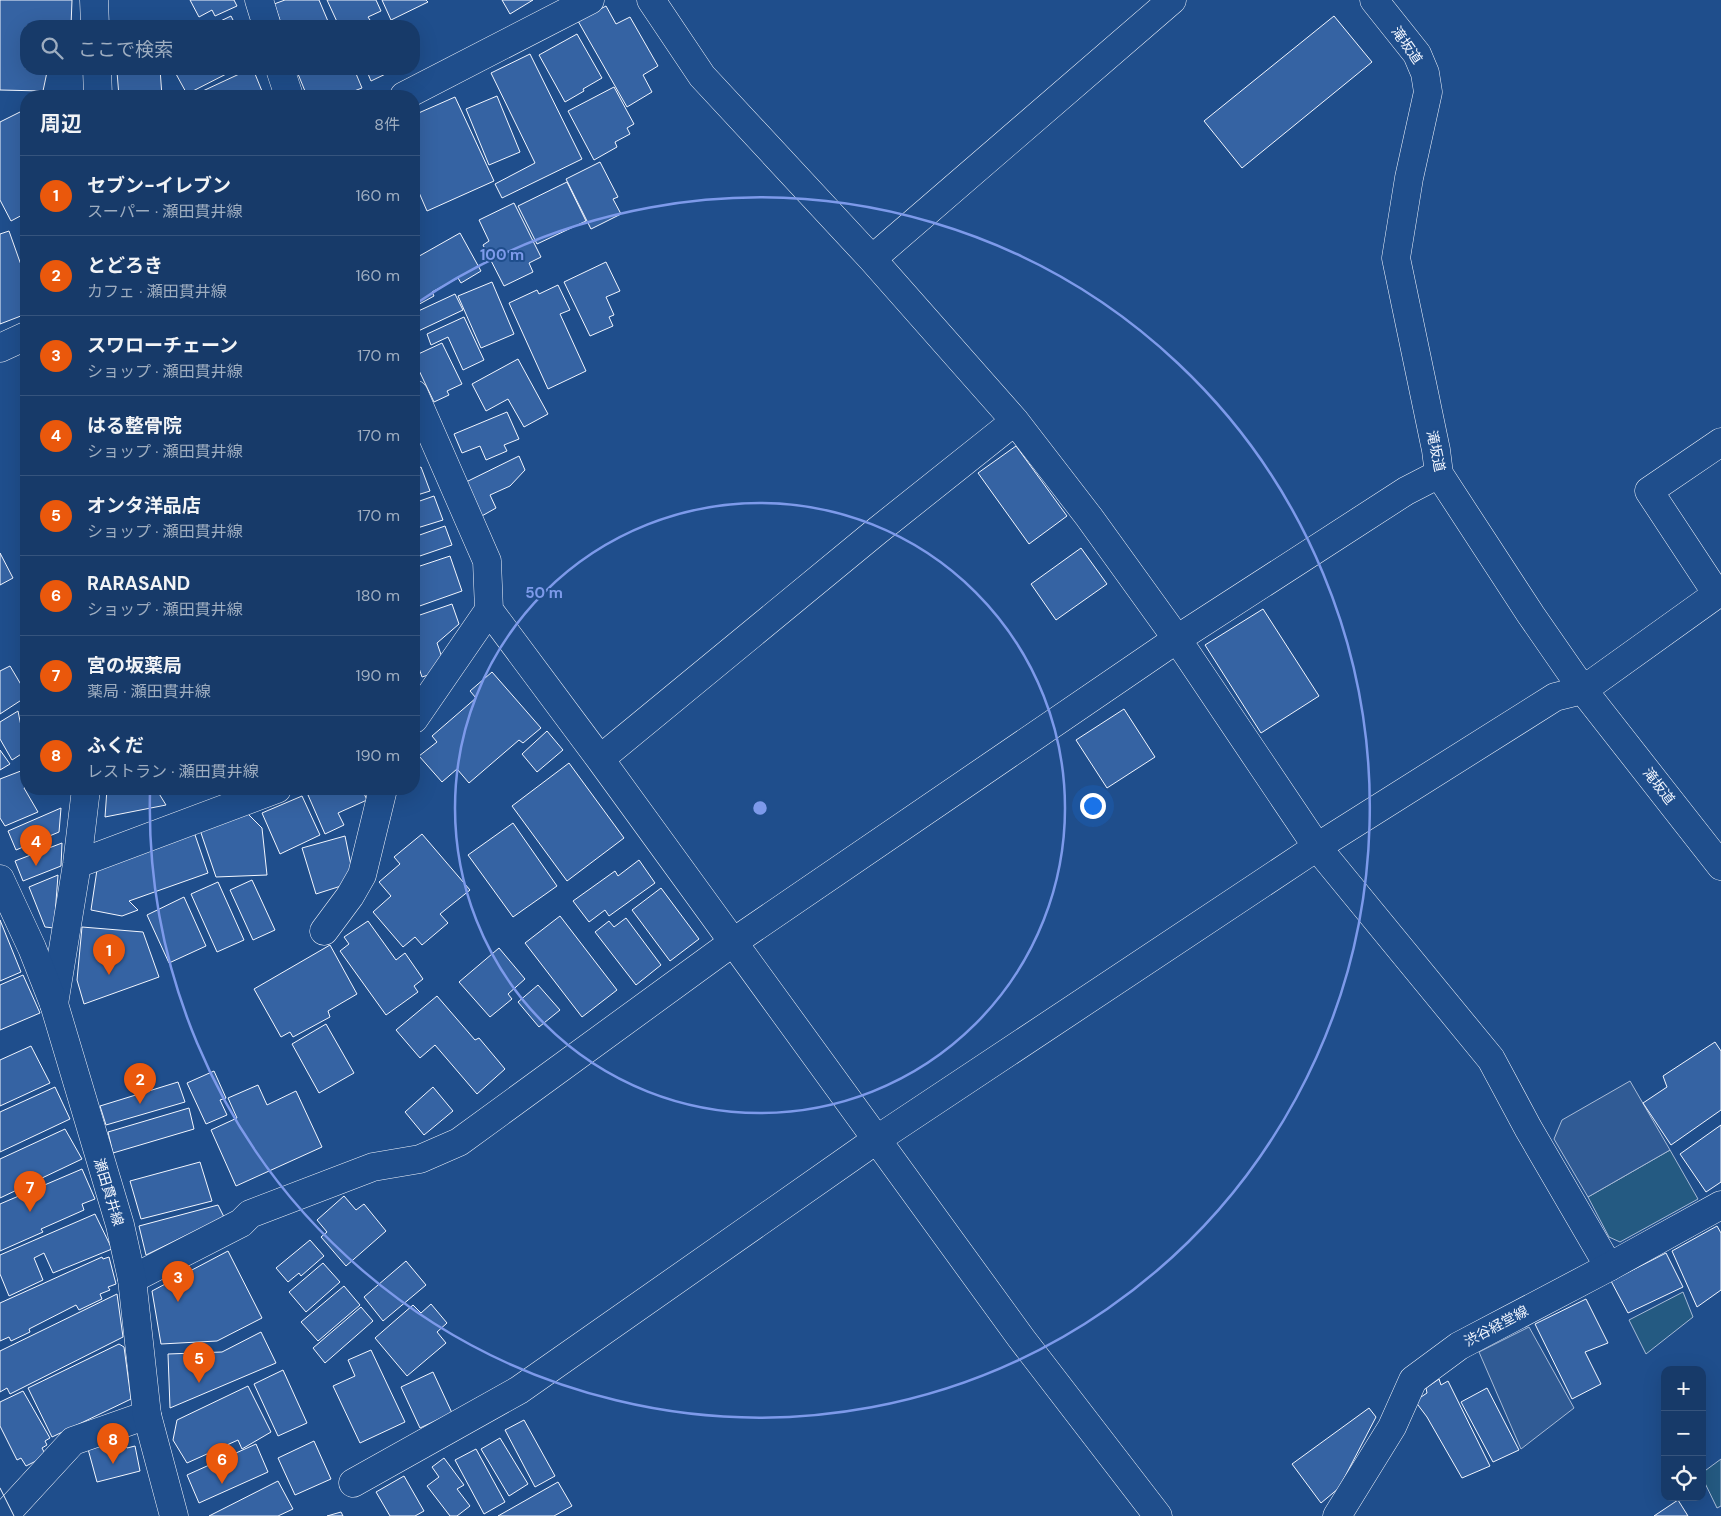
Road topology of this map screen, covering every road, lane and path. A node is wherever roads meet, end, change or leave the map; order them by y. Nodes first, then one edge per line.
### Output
1 (94, 0) edge
2 (258, 0) edge
3 (590, 0) edge
4 (651, 0) edge
5 (1172, 0) edge
6 (1374, 0) edge
7 (95, 20) edge
8 (265, 20) edge
9 (97, 75) edge
10 (282, 75) edge
11 (98, 90) edge
12 (287, 90) edge
13 (416, 90) edge
14 (872, 259) junction
15 (20, 339) edge
16 (0, 348) edge
17 (420, 408) edge
18 (1015, 421) junction
19 (1721, 442) edge
20 (1439, 474) junction
21 (489, 610) junction
22 (1177, 639) junction
23 (1583, 690) junction
24 (420, 710) edge
25 (600, 759) junction
26 (85, 795) edge
27 (261, 795) edge
28 (382, 795) edge
29 (1317, 847) junction
30 (77, 864) junction
31 (1721, 866) edge
32 (0, 879) edge
33 (324, 931) dead end
34 (732, 942) junction
35 (54, 1004) junction
36 (876, 1140) junction
37 (1721, 1205) edge
38 (1609, 1267) junction
39 (132, 1279) junction
40 (147, 1415) junction
41 (353, 1483) dead end
42 (4, 1516) edge
43 (174, 1516) edge
44 (1158, 1516) edge
45 (1337, 1516) edge

1 - 7 street
2 - 8 street
3 - 13 street
4 - 14 street
5 - 14 street
6 - 20 street, 滝坂道
9 - 11 street
10 - 12 street
14 - 18 street
15 - 16 street
17 - 21 street
18 - 22 street
18 - 25 street
19 - 23 street
20 - 22 street
20 - 23 street, 滝坂道
21 - 24 street
21 - 25 street
22 - 29 street
22 - 34 street
23 - 29 street
23 - 31 street, 滝坂道
25 - 34 street
26 - 30 street
27 - 30 street
28 - 33 street
29 - 36 street
29 - 38 street
30 - 35 street
32 - 35 street, 瀬田貫井線
34 - 36 street
34 - 39 street
35 - 39 street, 瀬田貫井線
36 - 41 street
36 - 44 street
37 - 38 street, 渋谷経堂線
38 - 45 street, 渋谷経堂線
39 - 40 street, 瀬田貫井線
40 - 42 street
40 - 43 street, 瀬田貫井線

